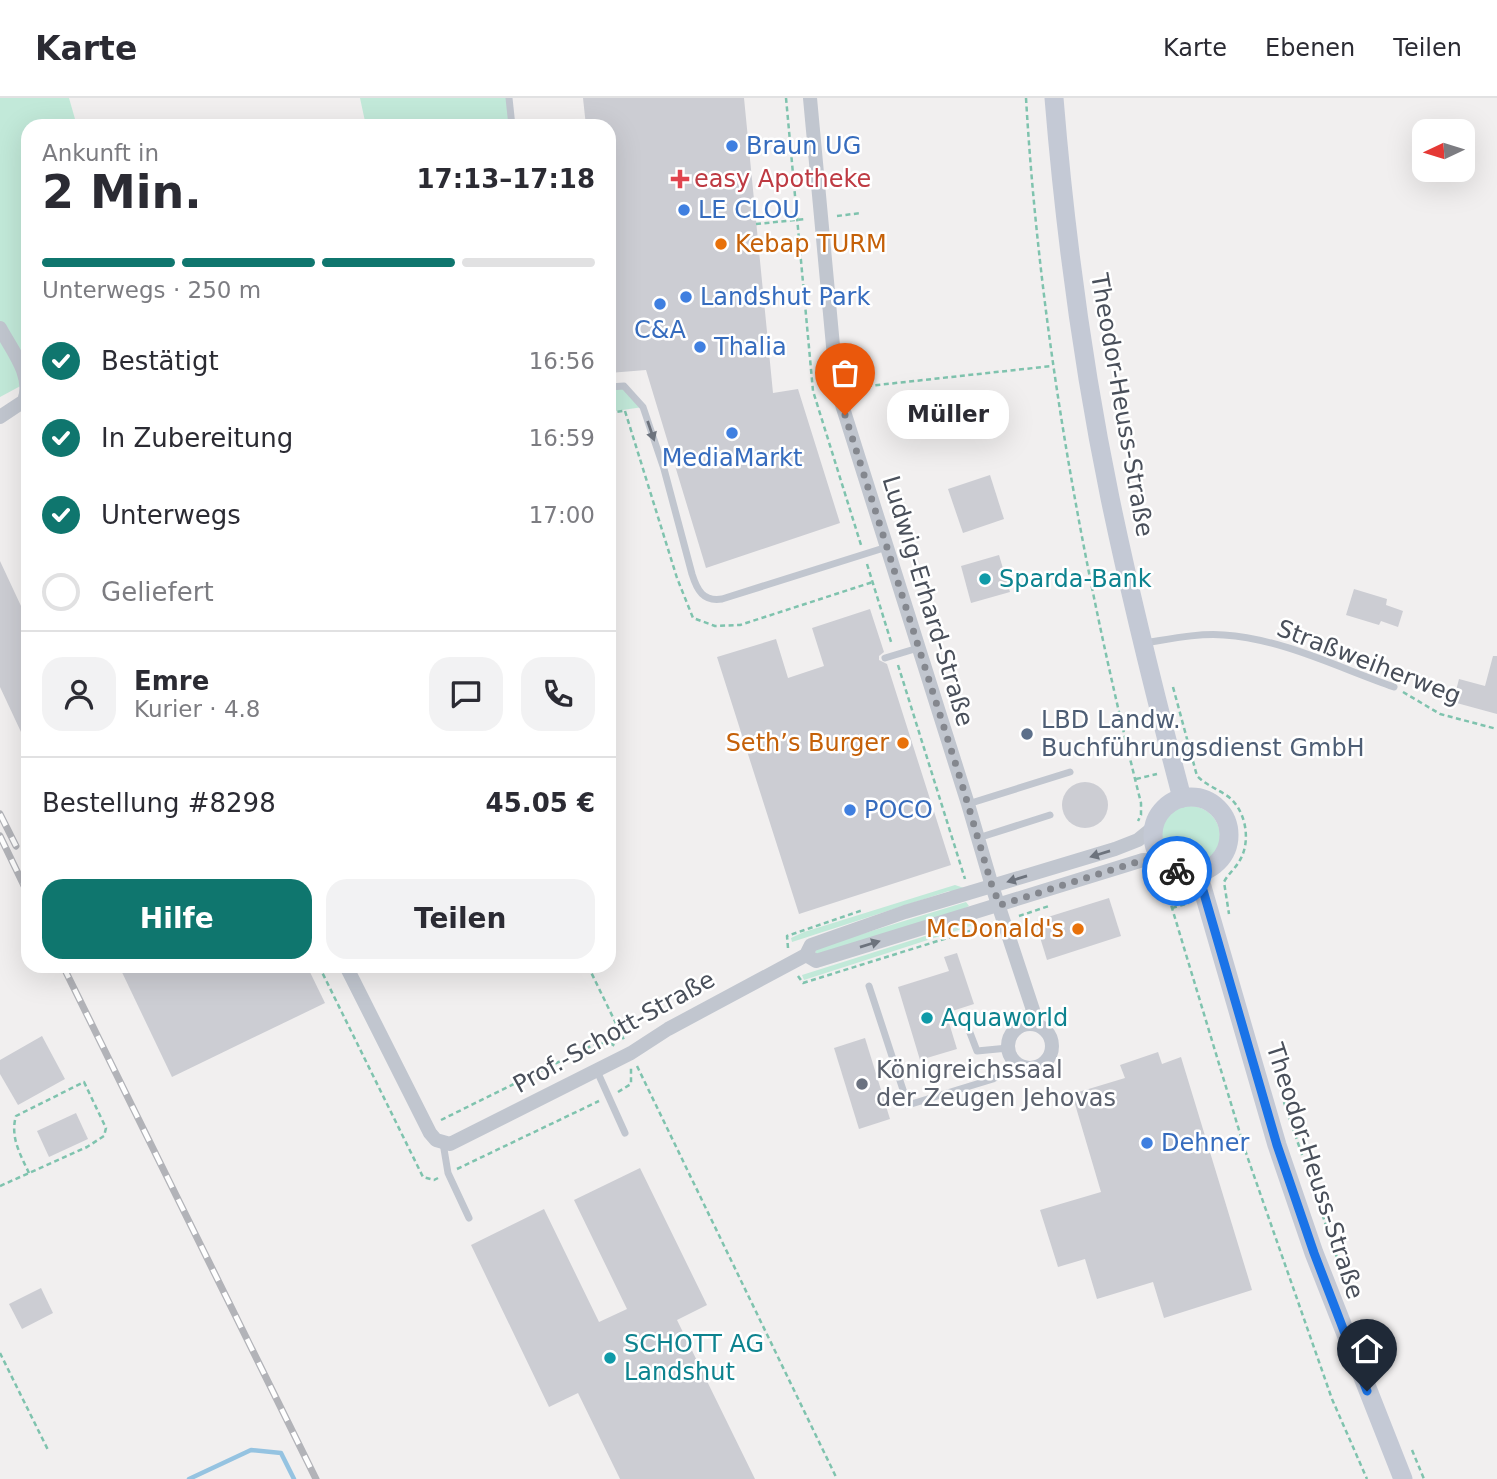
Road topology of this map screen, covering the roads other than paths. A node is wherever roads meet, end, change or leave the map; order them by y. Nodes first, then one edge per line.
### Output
1 (509, 98) edge
2 (810, 98) edge
3 (1055, 98) edge
4 (511, 119) edge
5 (0, 328) edge
6 (21, 371) edge
7 (616, 387) edge
8 (21, 403) edge
9 (0, 416) edge
10 (887, 547) junction
11 (1143, 644) junction
12 (919, 648) junction
13 (886, 658) dead end
14 (1394, 687) road end
15 (1070, 772) dead end
16 (1182, 798) junction
17 (968, 804) junction
18 (1050, 815) dead end
19 (1154, 827) junction
20 (978, 839) junction
21 (1163, 861) junction
22 (1198, 873) junction
23 (992, 886) junction
24 (1000, 905) junction
25 (806, 955) junction
26 (350, 973) edge
27 (869, 986) dead end
28 (1026, 1024) junction
29 (967, 1025) dead end
30 (1008, 1048) junction
31 (1018, 1065) junction
32 (597, 1071) junction
33 (625, 1133) dead end
34 (443, 1143) junction
35 (469, 1218) dead end
36 (1403, 1479) edge

1 - 4 lane
2 - 10 street, Ludwig-Erhard-Straße
3 - 11 main road, Theodor-Heuss-Straße
5 - 6 street
7 -> 10 lane
8 - 9 street
10 - 12 street, Ludwig-Erhard-Straße
11 - 14 lane, Straßweiherweg
11 - 16 main road, Theodor-Heuss-Straße
12 - 13 lane
12 - 17 street, Ludwig-Erhard-Straße
15 - 17 lane
16 - 19 main road
16 - 22 main road
17 - 20 street, Ludwig-Erhard-Straße
18 - 20 lane
19 - 21 main road
19 -> 23 street, Prof.-Schott-Straße
20 - 23 street, Ludwig-Erhard-Straße
21 - 22 main road
21 - 24 street, Prof.-Schott-Straße
22 - 36 main road, Theodor-Heuss-Straße
23 - 24 street, Ludwig-Erhard-Straße
23 - 25 street, Prof.-Schott-Straße
25 -> 24 street, Prof.-Schott-Straße
24 - 28 street, Ludwig-Erhard-Straße
25 - 32 street, Prof.-Schott-Straße
26 - 34 street
27 - 31 lane
28 - 30 street
28 - 31 street
29 - 30 lane
30 - 31 street
32 - 33 lane
32 - 34 street, Prof.-Schott-Straße
34 - 35 lane

